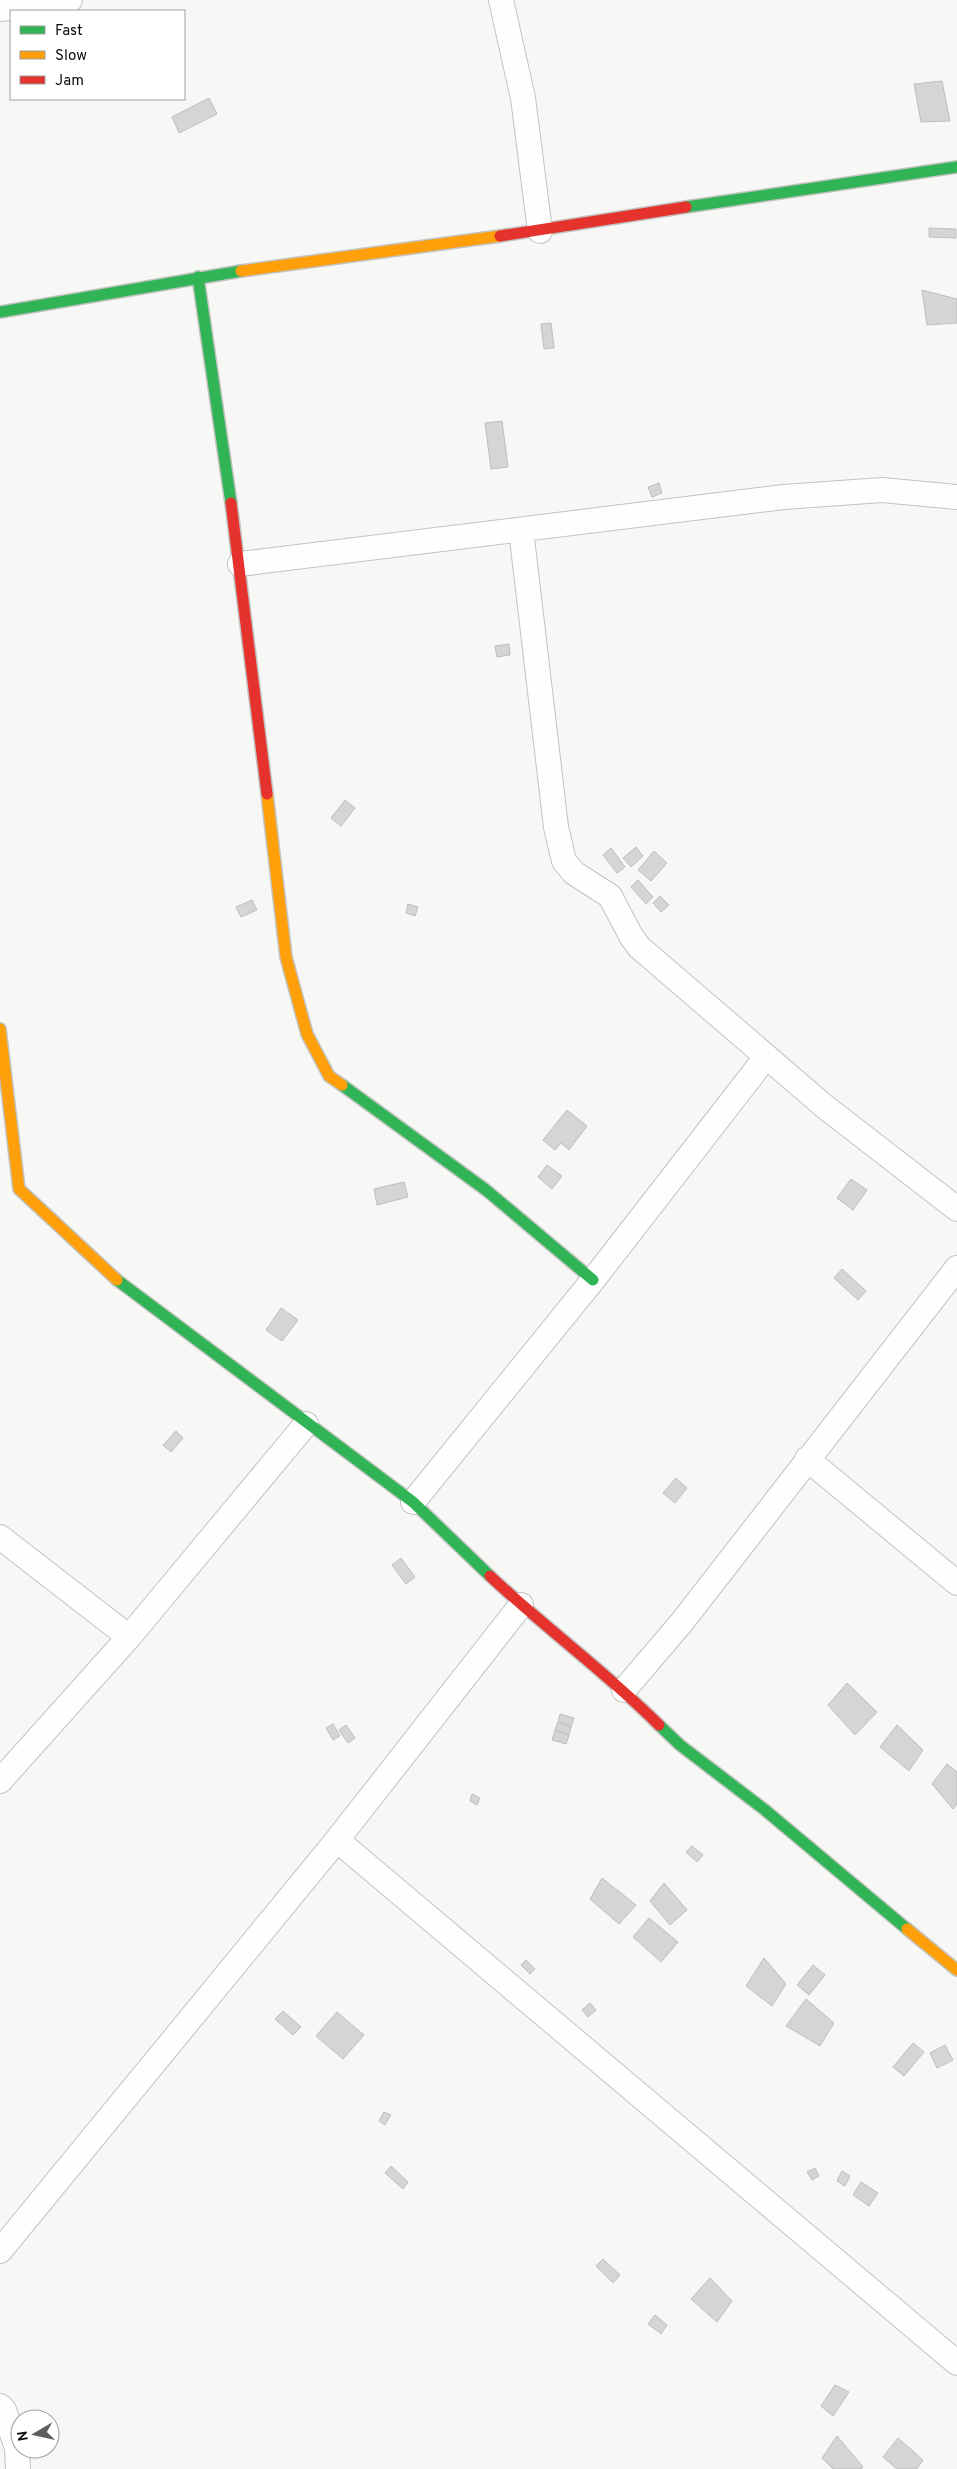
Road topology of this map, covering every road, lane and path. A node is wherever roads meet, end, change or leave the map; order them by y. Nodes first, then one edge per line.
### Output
1 (70, 0) edge
2 (501, 0) edge
3 (0, 9) edge
4 (957, 167) edge
5 (540, 231) junction
6 (198, 278) junction
7 (0, 312) edge
8 (957, 497) edge
9 (521, 530) junction
10 (240, 564) junction
11 (0, 1029) edge
12 (766, 1057) junction
13 (957, 1209) edge
14 (957, 1268) edge
15 (593, 1280) junction
16 (306, 1424) junction
17 (807, 1459) junction
18 (413, 1502) junction
19 (0, 1536) edge
20 (957, 1583) edge
21 (521, 1605) junction
22 (129, 1637) junction
23 (624, 1690) junction
24 (0, 1781) edge
25 (337, 1840) junction
26 (957, 1970) edge
27 (0, 2251) edge
28 (957, 2363) edge
29 (0, 2406) edge
30 (18, 2469) edge

1 - 3 street
2 - 5 street
4 - 5 street
5 - 6 street
6 - 7 street
6 - 10 street
8 - 9 street
9 - 10 street
9 - 12 street
10 - 15 street
11 - 16 street
12 - 13 street
12 - 15 street
14 - 17 street
15 - 18 street
16 - 18 street
16 - 22 street
17 - 20 street
17 - 23 street
18 - 21 street
19 - 22 street
21 - 23 street
21 - 25 street
22 - 24 street
23 - 26 street
25 - 27 street
25 - 28 street
29 - 30 street

